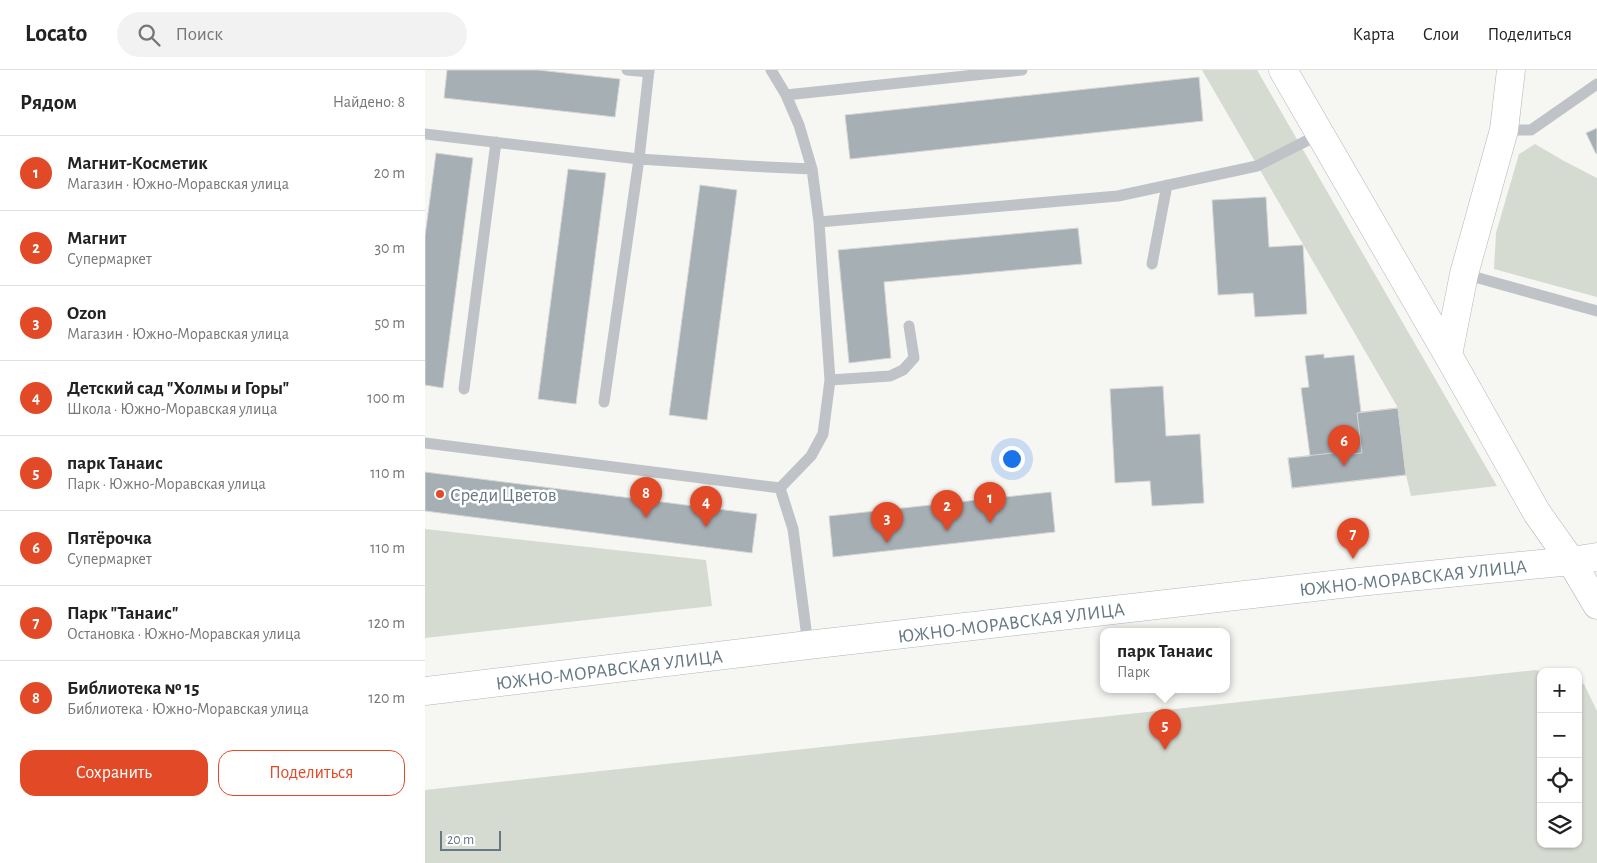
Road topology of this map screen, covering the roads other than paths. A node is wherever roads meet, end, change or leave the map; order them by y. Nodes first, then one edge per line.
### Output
1 (627, 70) edge
2 (771, 70) edge
3 (1022, 70) edge
4 (1283, 70) edge
5 (1511, 70) edge
6 (649, 71) edge
7 (1597, 84) edge
8 (786, 95) junction
9 (1504, 130) junction
10 (425, 134) edge
11 (1320, 134) junction
12 (496, 142) junction
13 (639, 159) junction
14 (812, 169) junction
15 (1167, 185) junction
16 (819, 222) junction
17 (1151, 264) dead end
18 (1464, 274) junction
19 (1597, 310) edge
20 (909, 326) dead end
21 (1448, 355) junction
22 (830, 380) junction
23 (464, 389) dead end
24 (604, 402) dead end
25 (425, 443) edge
26 (780, 488) junction
27 (1584, 559) edge
28 (1597, 605) edge
29 (808, 645) junction
30 (425, 691) edge

1 - 6 lane
2 - 8 lane
3 - 8 lane
4 - 11 main road
5 - 9 main road
6 - 13 lane
7 - 9 lane
8 - 14 lane
9 - 18 main road
10 - 12 lane
11 - 15 lane
11 - 21 main road
12 - 13 lane
12 - 23 lane
13 - 14 lane
13 - 24 lane
14 - 16 lane
15 - 16 lane
15 - 17 lane
16 - 22 lane
18 - 19 lane
18 - 21 main road
20 - 22 lane
21 - 27 main road
22 - 26 lane
25 - 26 lane
26 - 29 lane
27 - 28 main road
27 - 29 main road, ЮЖНО-МОРАВСКАЯ УЛИЦА
29 - 30 main road, ЮЖНО-МОРАВСКАЯ УЛИЦА

